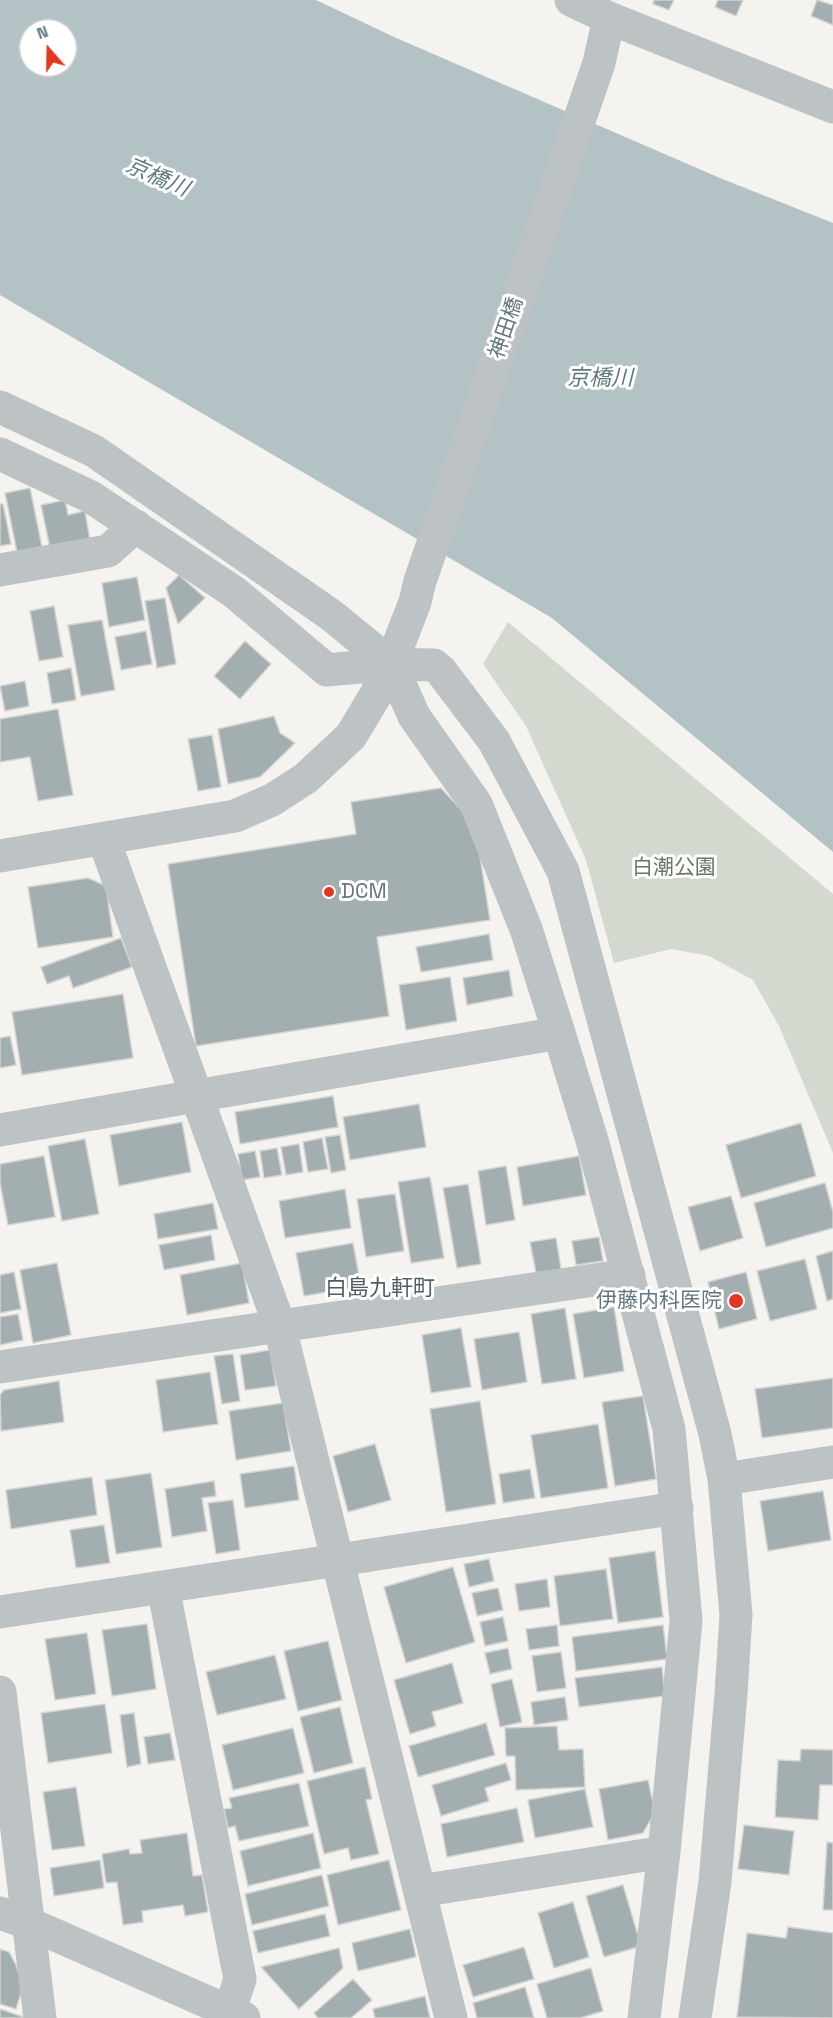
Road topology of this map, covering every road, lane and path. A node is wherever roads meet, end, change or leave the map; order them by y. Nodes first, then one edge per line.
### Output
1 (571, 0) edge
2 (609, 18) junction
3 (833, 107) edge
4 (0, 407) edge
5 (0, 454) edge
6 (136, 526) junction
7 (0, 570) edge
8 (391, 664) junction
9 (104, 840) junction
10 (0, 856) edge
11 (559, 1033) junction
12 (197, 1097) junction
13 (0, 1130) edge
14 (628, 1275) junction
15 (279, 1324) junction
16 (0, 1367) edge
17 (833, 1462) edge
18 (724, 1479) junction
19 (677, 1508) junction
20 (339, 1560) junction
21 (163, 1587) junction
22 (0, 1612) edge
23 (0, 1692) edge
24 (664, 1852) junction
25 (420, 1891) junction
26 (14, 1918) edge
27 (237, 2014) edge
28 (40, 2018) edge
29 (451, 2018) edge
30 (644, 2018) edge
31 (695, 2018) edge

1 - 2 street
2 - 3 street
2 - 8 street, 神田橋
4 - 8 street
5 - 6 street
6 - 7 street
6 - 8 street
8 - 9 street, 神田橋
8 - 11 street
8 - 18 street
9 - 10 street, 神田橋
9 - 12 street
11 - 12 street
11 - 14 street
12 - 13 street
12 - 15 street
14 - 15 street
14 - 19 street
15 - 16 street
15 - 20 street
17 - 18 street
18 - 31 street
19 - 20 street
19 - 24 street
20 - 21 street
20 - 25 street
21 - 22 street
21 - 27 street
23 - 26 street
24 - 25 street
24 - 30 street
25 - 29 street
26 - 27 street
26 - 28 street

